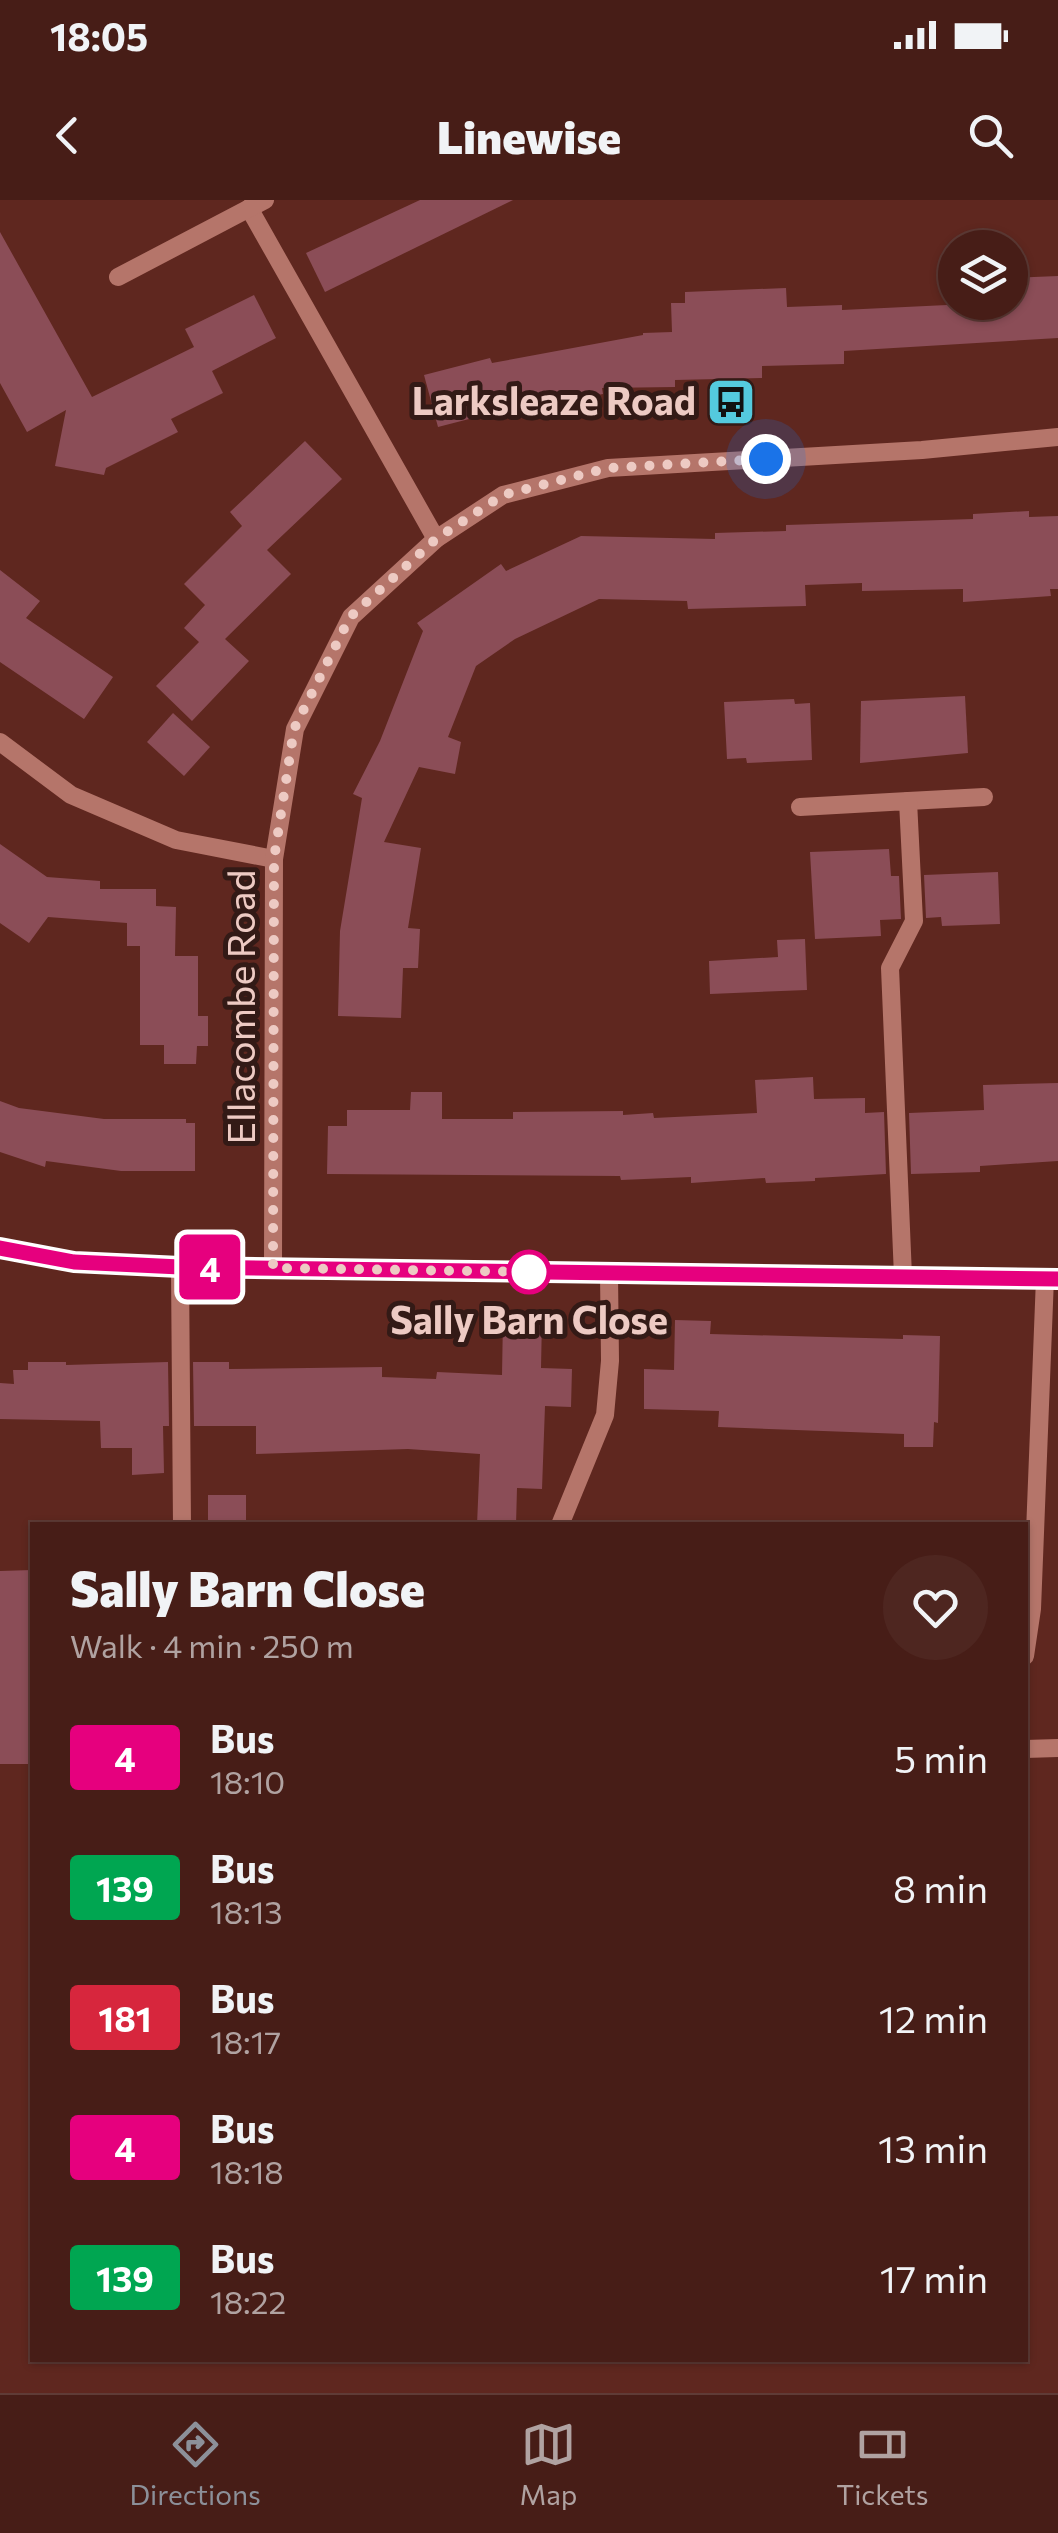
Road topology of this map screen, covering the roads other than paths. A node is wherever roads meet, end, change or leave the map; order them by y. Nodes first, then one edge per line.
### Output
1 (257, 204) edge
2 (118, 277) dead end
3 (1058, 436) edge
4 (436, 539) junction
5 (0, 742) edge
6 (984, 798) dead end
7 (908, 801) junction
8 (800, 807) dead end
9 (274, 859) junction
10 (0, 1248) edge
11 (180, 1267) junction
12 (273, 1268) junction
13 (609, 1274) junction
14 (903, 1276) junction
15 (1051, 1279) edge
16 (182, 1522) edge
17 (561, 1522) edge
18 (1028, 1636) edge
19 (1028, 1748) edge
20 (1058, 1748) edge

1 - 2 street
1 - 4 street
3 - 4 street, Ellacombe Road
4 - 9 street, Ellacombe Road
5 - 9 street
6 - 7 street
7 - 8 street
7 - 14 street
9 - 12 street, Ellacombe Road
10 - 11 street
11 - 12 street
11 - 16 street
12 - 13 street
13 - 14 street
13 - 17 street
14 - 15 street
15 - 18 street
19 - 20 street

